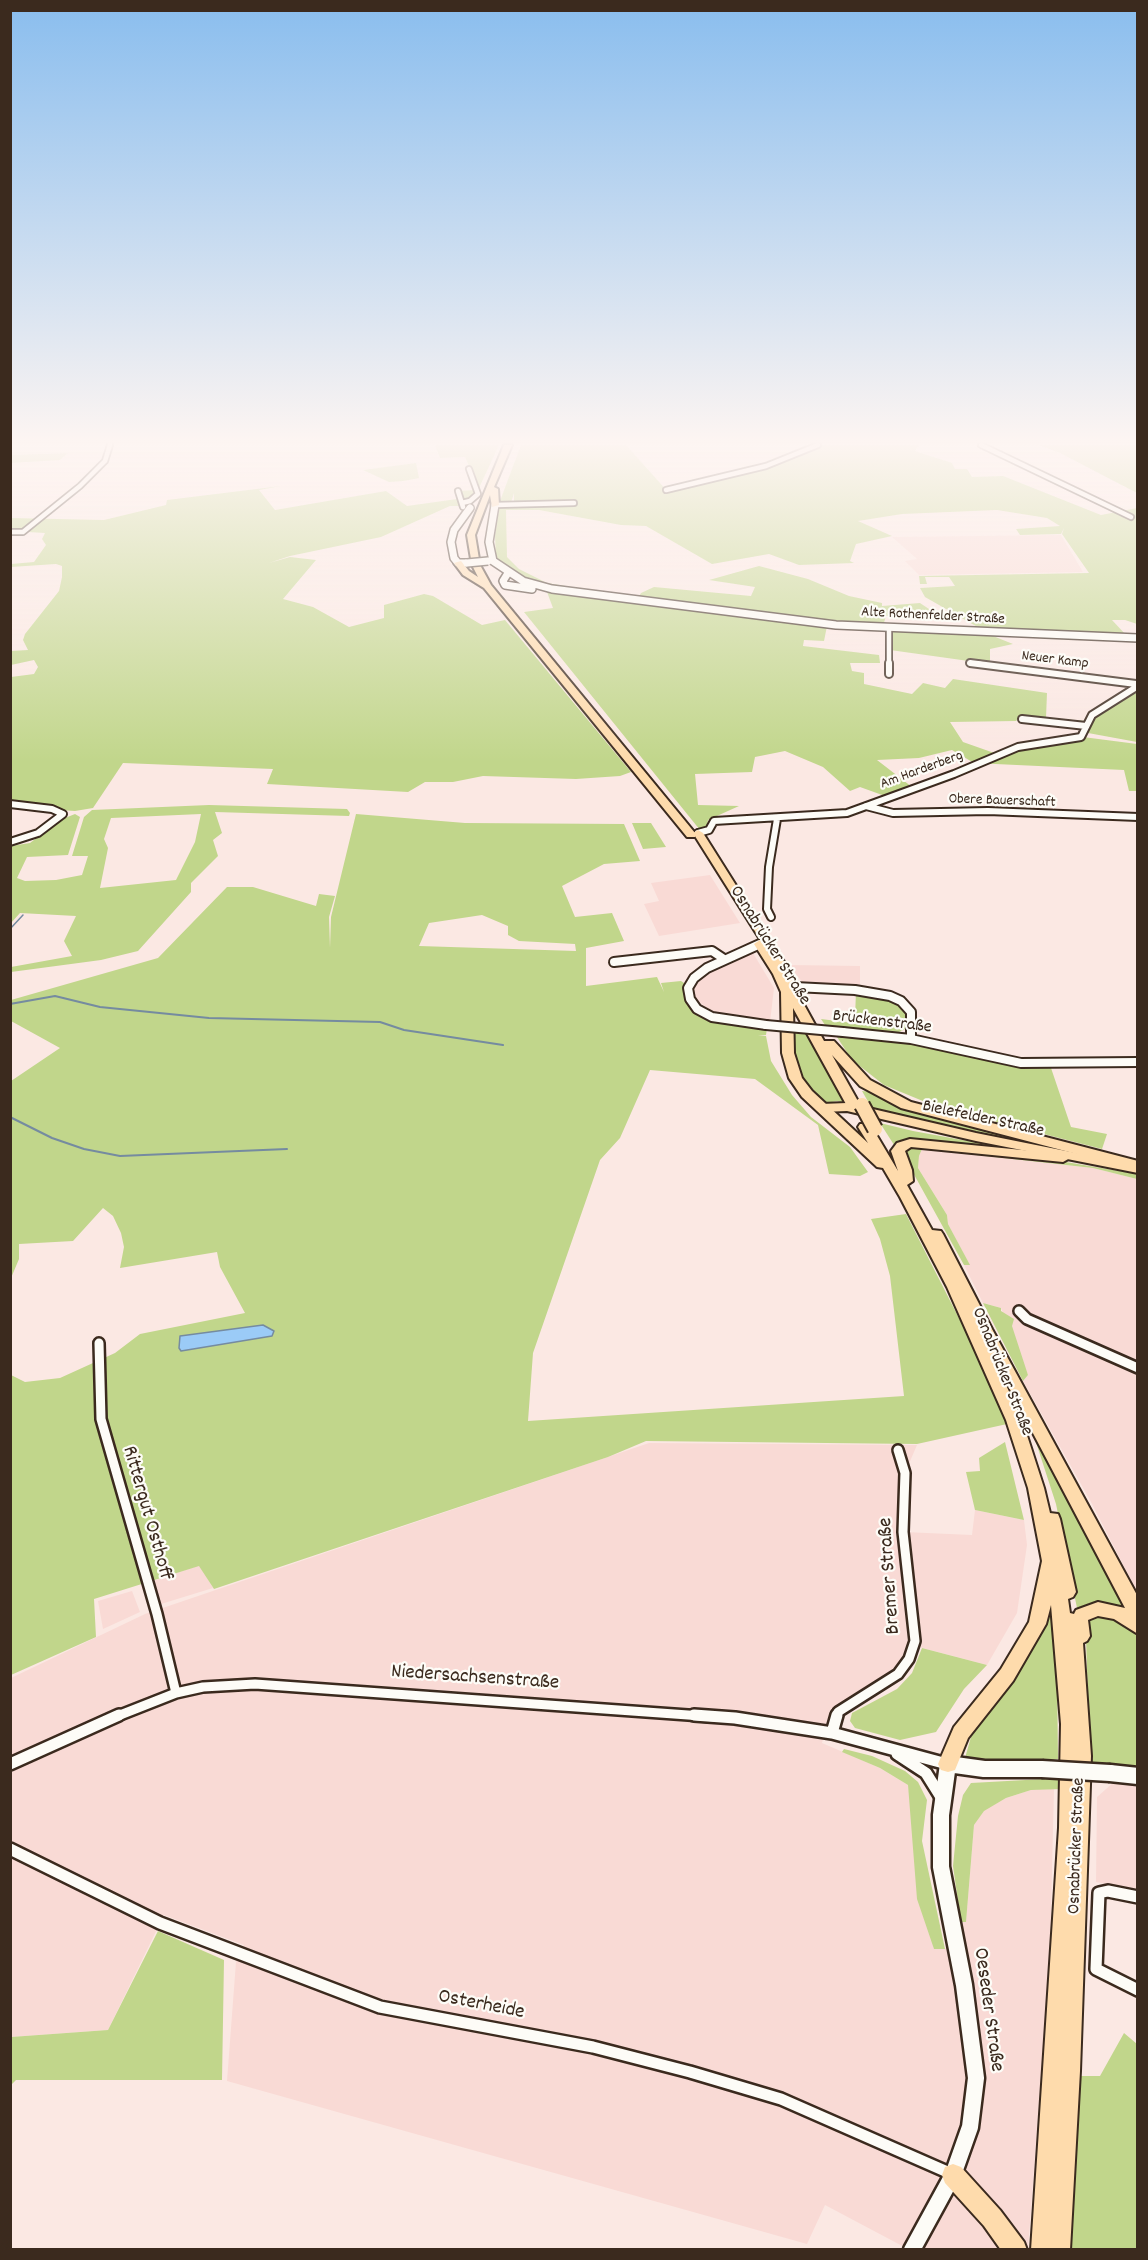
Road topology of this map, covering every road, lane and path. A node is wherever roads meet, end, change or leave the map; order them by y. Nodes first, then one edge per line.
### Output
1 (452, 550) edge
2 (474, 550) edge
3 (479, 550) edge
4 (489, 550) edge
5 (490, 561) junction
6 (462, 563) junction
7 (508, 573) junction
8 (487, 586) junction
9 (503, 589) junction
10 (581, 595) junction
11 (523, 623) junction
12 (889, 629) junction
13 (1137, 638) edge
14 (970, 663) dead end
15 (889, 674) dead end
16 (1137, 684) edge
17 (1022, 719) dead end
18 (1086, 726) junction
19 (10, 804) edge
20 (866, 806) junction
21 (1137, 817) edge
22 (777, 819) junction
23 (694, 834) junction
24 (10, 842) edge
25 (771, 917) dead end
26 (760, 944) junction
27 (724, 959) junction
28 (636, 960) junction
29 (614, 962) dead end
30 (636, 970) dead end
31 (779, 974) junction
32 (795, 987) junction
33 (911, 1039) junction
34 (829, 1044) junction
35 (1137, 1062) edge
36 (857, 1104) junction
37 (824, 1110) junction
38 (1063, 1158) junction
39 (1137, 1168) edge
40 (900, 1178) junction
41 (1019, 1311) dead end
42 (978, 1316) junction
43 (99, 1343) dead end
44 (1137, 1368) edge
45 (898, 1450) dead end
46 (1050, 1551) junction
47 (1137, 1615) edge
48 (1137, 1627) edge
49 (1077, 1662) junction
50 (176, 1693) junction
51 (832, 1733) junction
52 (885, 1748) junction
53 (10, 1764) edge
54 (948, 1764) junction
55 (1137, 1776) edge
56 (943, 1800) junction
57 (10, 1850) edge
58 (1137, 1897) edge
59 (1137, 1990) edge
60 (953, 2175) junction
61 (912, 2250) edge
62 (1016, 2250) edge
63 (1043, 2250) edge
64 (1058, 2250) edge

1 - 6 street
2 - 8 highway
3 - 9 highway
4 - 5 street
5 - 6 street, bridge
5 - 7 street
6 - 8 highway
7 - 9 street
7 - 10 street
8 - 11 highway
9 - 10 street
9 - 11 highway
10 - 12 street, Alte Rothenfelder Straße
11 - 23 highway, Osnabrücker Straße
12 - 13 street, Alte Rothenfelder Straße
12 - 15 street
14 - 16 street, Neuer Kamp
16 - 18 street, Am Harderberg
17 - 18 street
18 - 20 street, Am Harderberg
19 - 24 street
20 - 21 street, Obere Bauerschaft
20 - 22 street, Am Harderberg
22 - 23 street, Am Harderberg
22 - 25 street
23 - 26 main road, Osnabrücker Straße
23 - 32 main road, Osnabrücker Straße
26 - 27 street, Brückenstraße
26 - 31 highway, Osnabrücker Straße
27 - 28 street
27 - 33 street, Brückenstraße, bridge
28 - 29 street
28 - 30 street
31 - 36 highway, Osnabrücker Straße
31 - 37 highway
32 - 33 street
32 - 34 highway, Osnabrücker Straße
33 - 35 street, Brückenstraße
34 - 36 highway, Osnabrücker Straße
34 - 39 highway
36 - 40 highway, Osnabrücker Straße, bridge
37 - 38 main road, Bielefelder Straße
37 - 39 main road, Bielefelder Straße
37 - 40 highway
38 - 39 main road, Bielefelder Straße
38 - 40 highway
40 - 42 highway, Osnabrücker Straße
40 - 46 highway, Osnabrücker Straße
41 - 44 street
42 - 47 highway
42 - 49 highway, Osnabrücker Straße
43 - 50 street, Rittergut Osthoff
45 - 51 street, Bremer Straße
46 - 54 highway
46 - 63 highway, Osnabrücker Straße
48 - 49 highway
49 - 64 highway, Osnabrücker Straße
50 - 51 street, Niedersachsenstraße
50 - 53 street, Niedersachsenstraße
51 - 52 street, Niedersachsenstraße
52 - 54 street, Niedersachsenstraße
52 - 56 street
54 - 55 street, bridge
54 - 56 street, Oeseder Straße
56 - 60 street, Oeseder Straße
57 - 60 street, Osterheide
58 - 59 street
60 - 61 street, Oeseder Straße
60 - 62 highway

